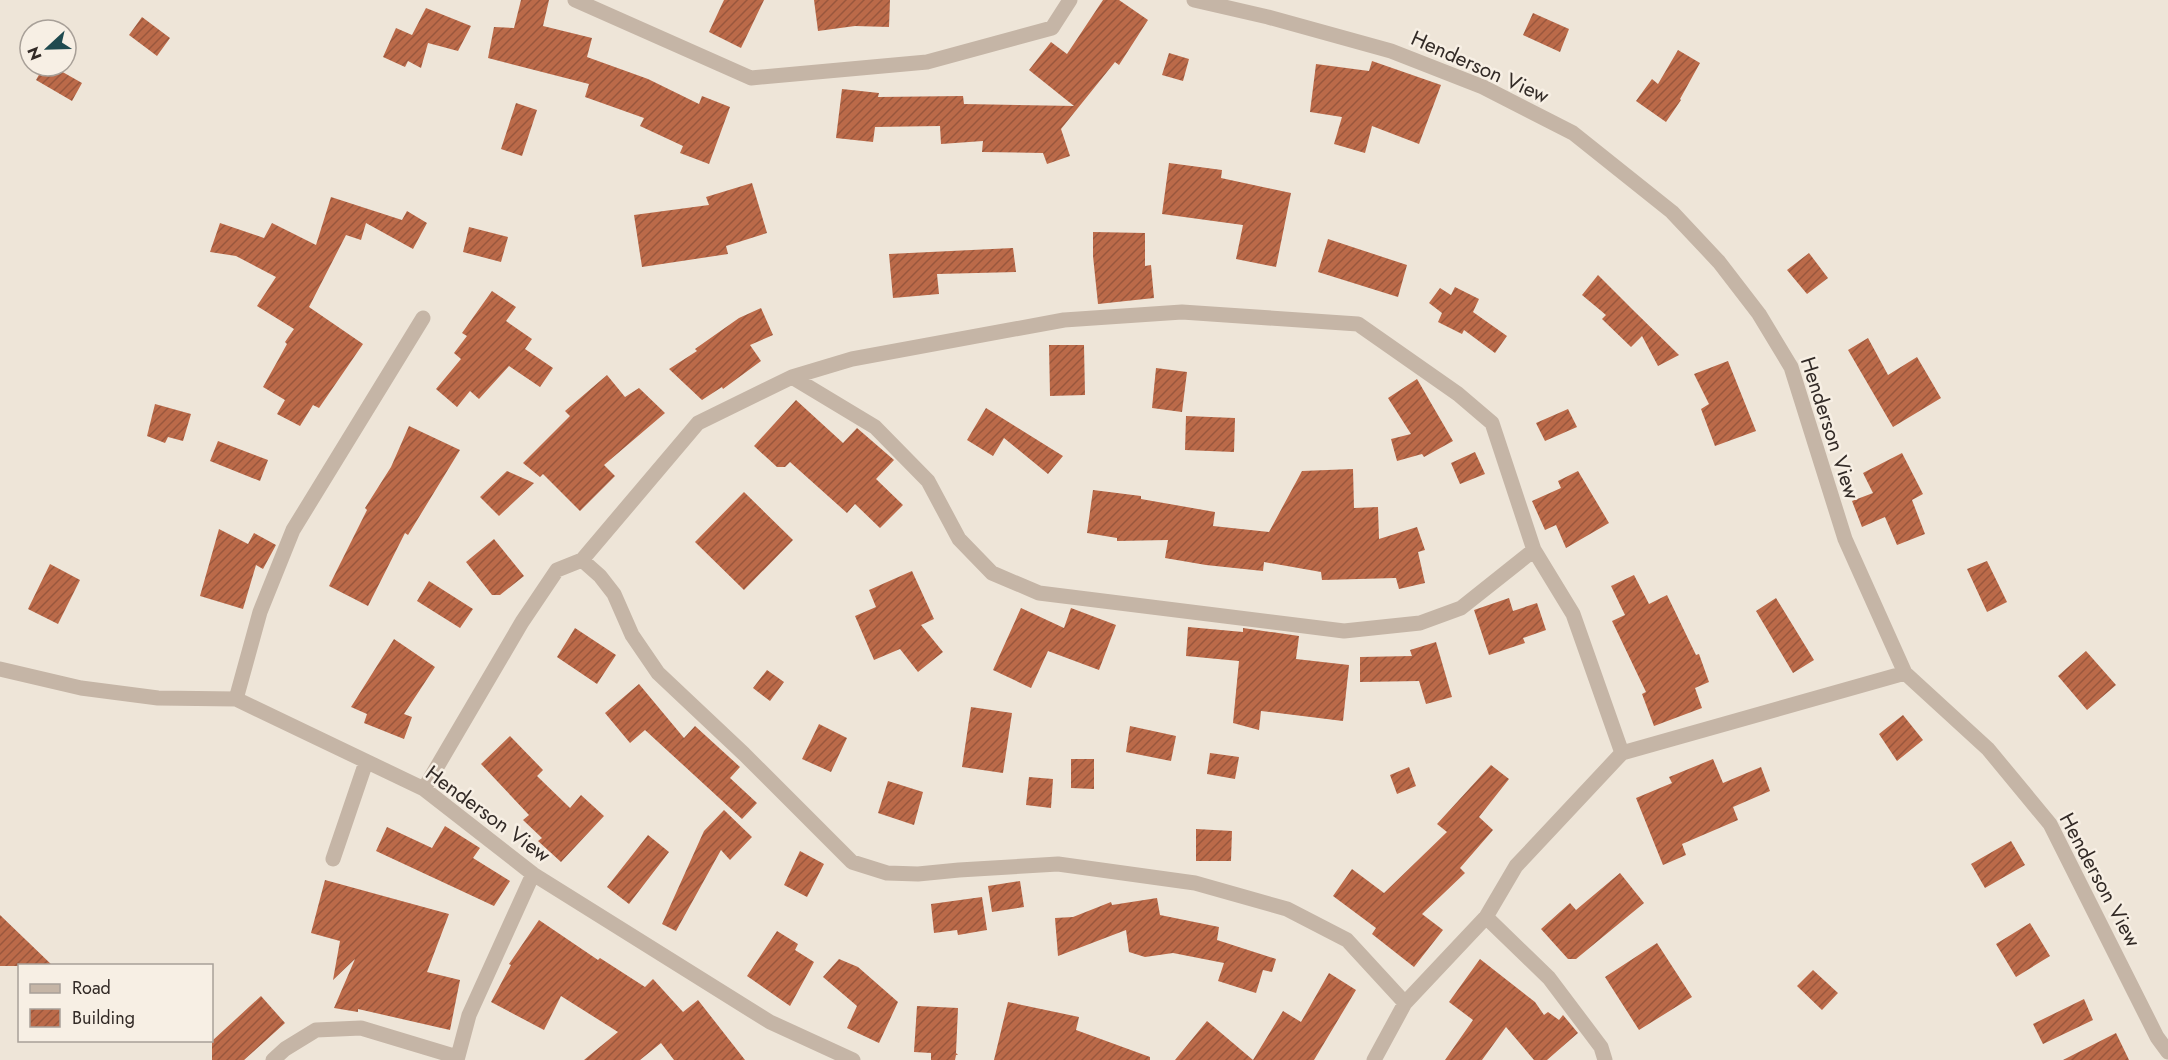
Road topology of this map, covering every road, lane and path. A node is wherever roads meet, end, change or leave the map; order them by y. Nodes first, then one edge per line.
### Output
1 (575, 0) edge
2 (1070, 0) edge
3 (1194, 0) edge
4 (423, 318) dead end
5 (792, 377) junction
6 (1534, 550) junction
7 (582, 560) junction
8 (0, 669) edge
9 (1905, 673) junction
10 (236, 699) junction
11 (1622, 753) junction
12 (366, 762) junction
13 (424, 789) junction
14 (333, 859) dead end
15 (533, 874) junction
16 (1486, 917) junction
17 (1406, 1003) junction
18 (2168, 1052) edge
19 (457, 1058) edge
20 (273, 1060) edge
21 (853, 1060) edge
22 (1374, 1060) edge
23 (1605, 1060) edge

1 - 2 street
3 - 9 street, Henderson View
4 - 10 street
5 - 6 street
5 - 6 street
5 - 7 street
6 - 11 street
7 - 13 street
7 - 17 street
8 - 10 street, Henderson View
9 - 11 street
9 - 18 street, Henderson View
10 - 12 street, Henderson View
11 - 16 street
12 - 13 street, Henderson View
12 - 14 street
13 - 15 street, Henderson View
15 - 19 street
15 - 21 street, Henderson View
16 - 17 street
16 - 23 street
17 - 22 street
19 - 20 street

